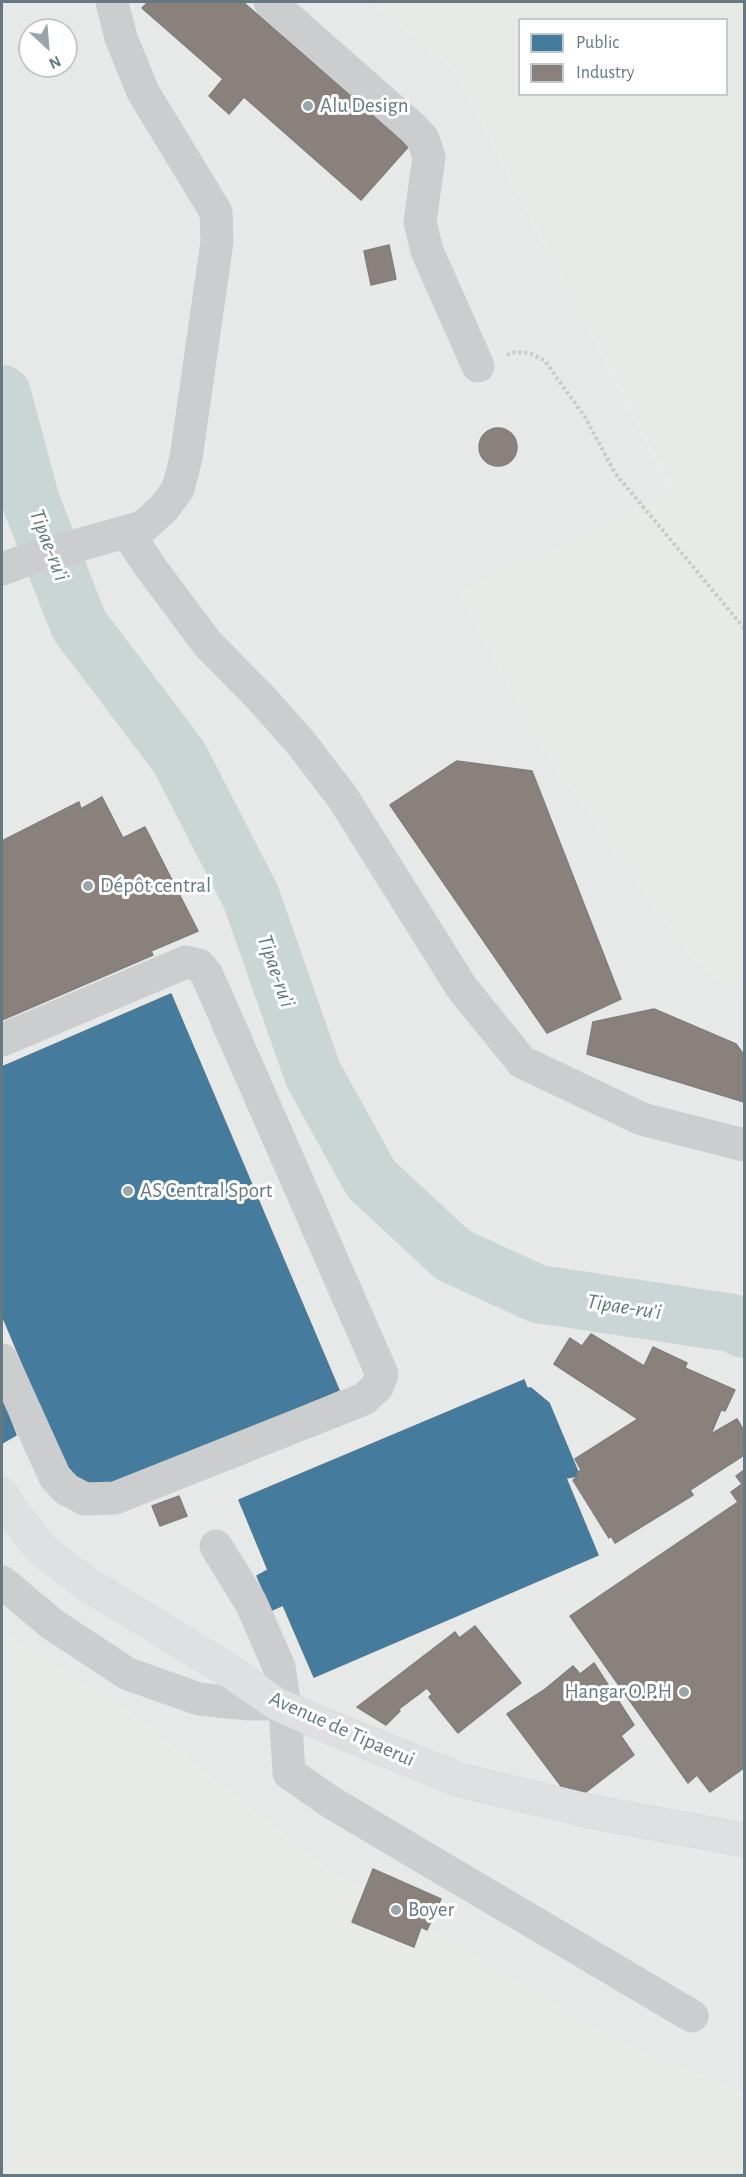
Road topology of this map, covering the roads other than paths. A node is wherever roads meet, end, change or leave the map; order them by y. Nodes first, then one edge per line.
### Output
1 (112, 2) edge
2 (270, 2) edge
3 (478, 366) road end
4 (112, 536) junction
5 (16, 564) edge
6 (2, 1040) edge
7 (744, 1145) edge
8 (2, 1360) edge
9 (2, 1495) edge
10 (216, 1546) dead end
11 (2, 1582) edge
12 (281, 1706) junction
13 (744, 1840) edge
14 (692, 2016) dead end

1 - 4 street
2 - 3 street
4 - 5 street
4 - 7 street
6 - 8 street
9 - 12 main road, Avenue de Tipaerui
10 - 12 street
11 - 12 street
12 - 13 main road, Avenue de Tipaerui
12 - 14 street

